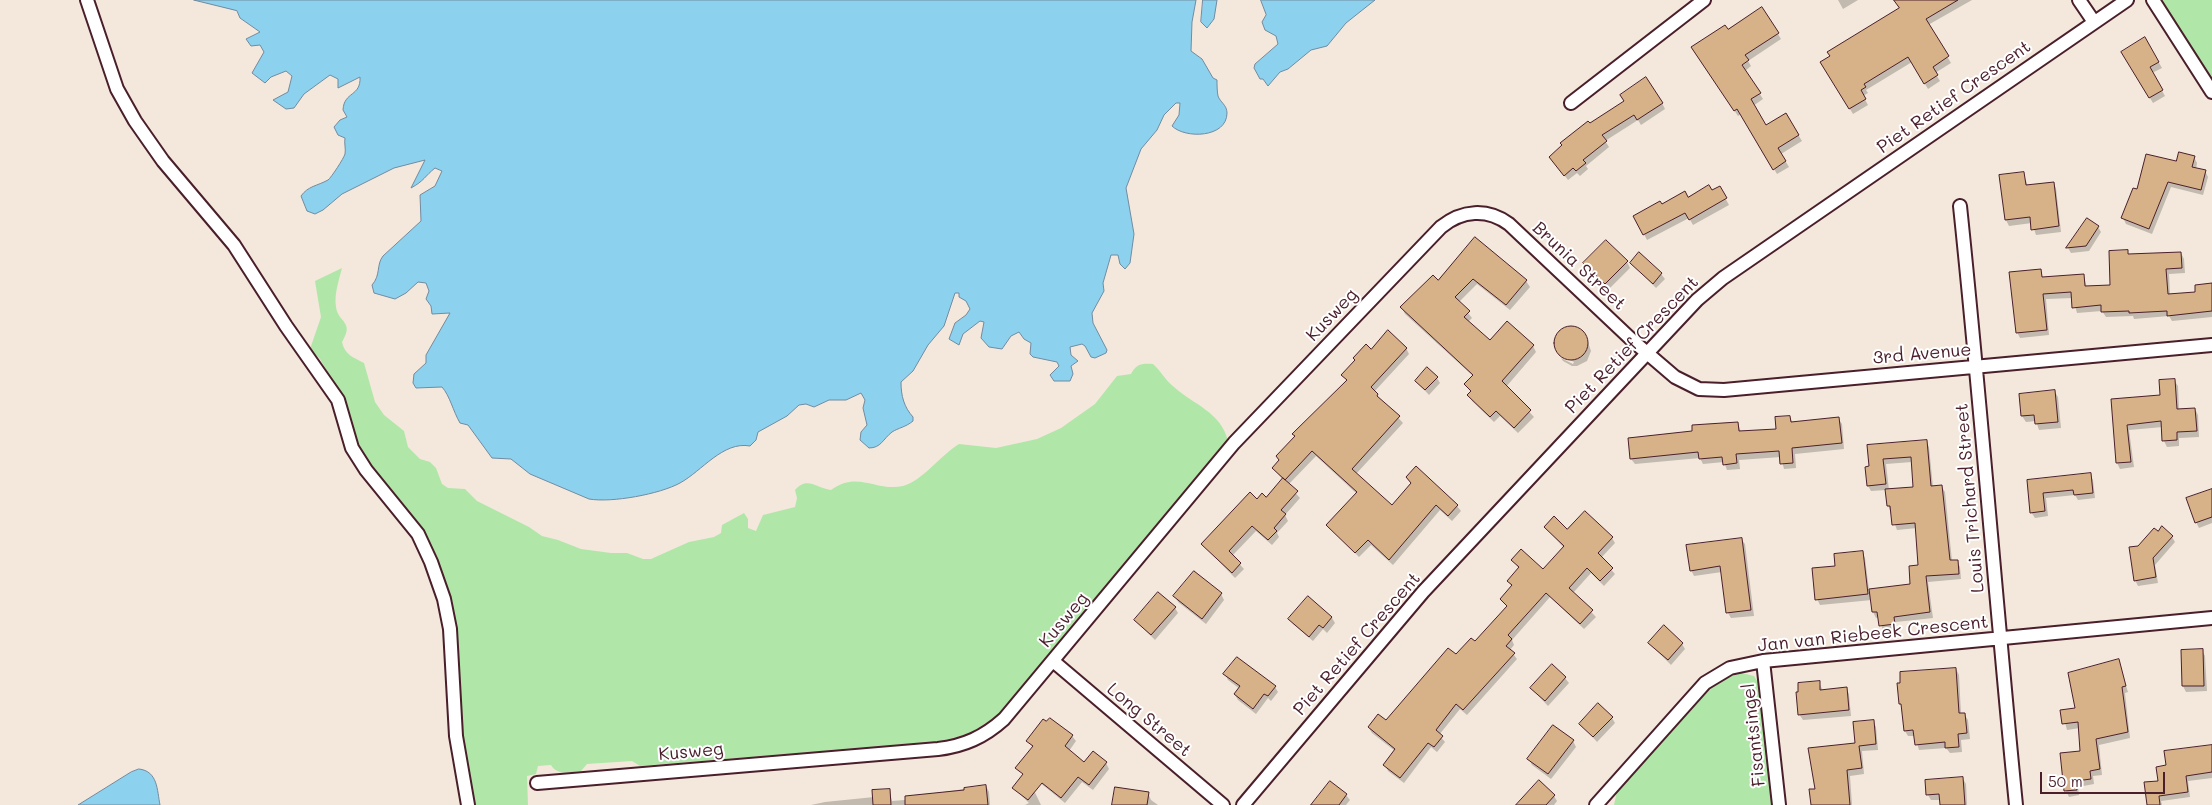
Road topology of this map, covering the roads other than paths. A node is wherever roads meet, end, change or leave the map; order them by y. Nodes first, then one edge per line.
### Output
1 (87, 0) edge
2 (1704, 0) edge
3 (2079, 0) edge
4 (2127, 0) edge
5 (2153, 0) edge
6 (2094, 22) junction
7 (2212, 92) edge
8 (1571, 103) dead end
9 (1960, 206) dead end
10 (1483, 213) joint
11 (2212, 345) edge
12 (1646, 353) junction
13 (1977, 367) junction
14 (2212, 618) edge
15 (2000, 639) junction
16 (1053, 661) junction
17 (1763, 661) junction
18 (537, 783) dead end
19 (1598, 804) edge
20 (468, 805) edge
21 (1224, 805) edge
22 (1243, 805) edge
23 (1779, 805) edge
24 (2016, 805) edge

1 - 20 street
2 - 8 street
3 - 6 street
4 - 6 street, Piet Retief Crescent
5 - 7 street
6 - 12 street, Piet Retief Crescent
9 - 13 street, Louis Trichard Street
10 - 12 street, Brunia Street
10 - 16 street, Kusweg
11 - 13 street, 3rd Avenue
12 - 13 street, 3rd Avenue
12 - 22 street, Piet Retief Crescent
13 - 15 street, Louis Trichard Street
14 - 15 street, Jan van Riebeek Crescent
15 - 17 street, Jan van Riebeek Crescent
15 - 24 street, Louis Trichard Street
16 - 18 street, Kusweg
16 - 21 street, Long Street
17 - 19 street, Jan van Riebeek Crescent
17 - 23 street, Fisantsingel

